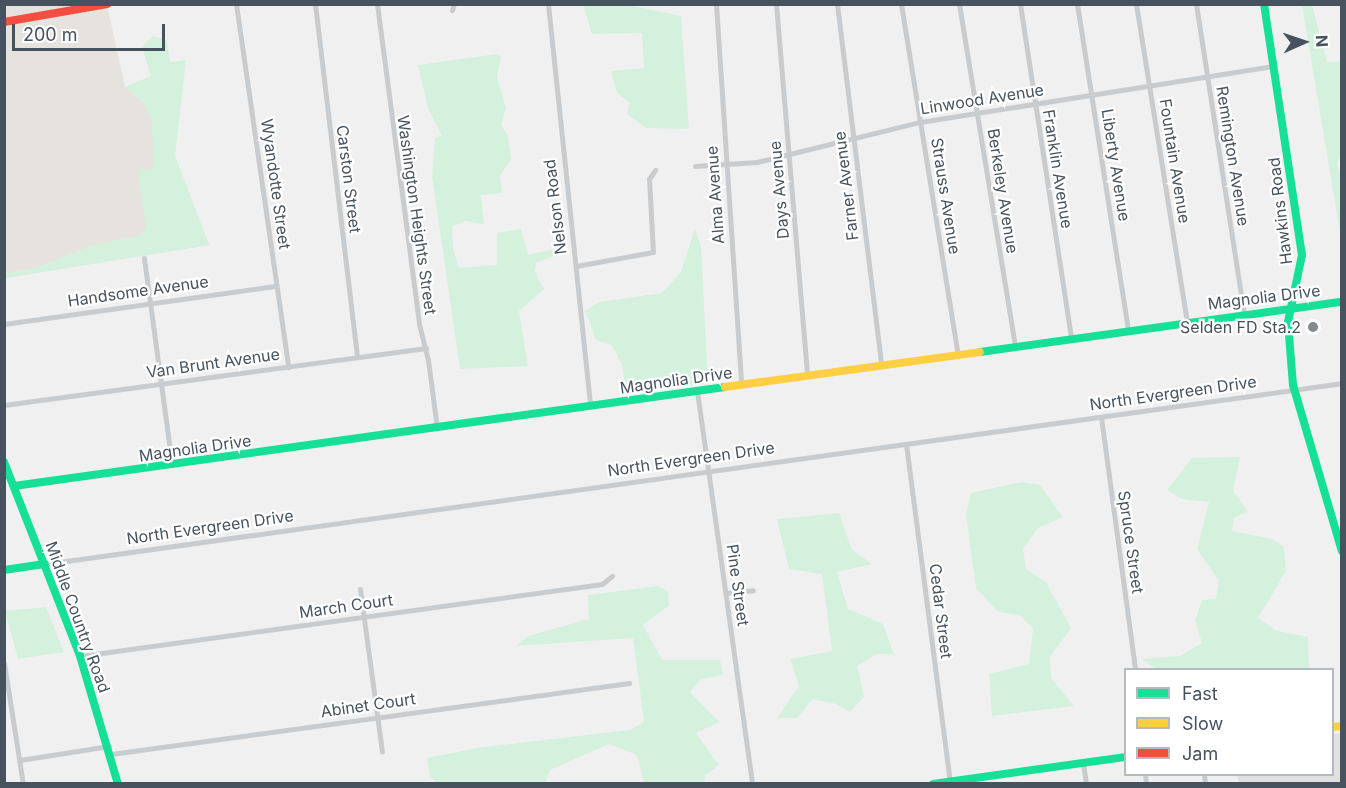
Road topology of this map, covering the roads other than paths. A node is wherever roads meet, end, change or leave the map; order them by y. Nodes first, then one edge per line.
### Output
1 (107, 4) edge
2 (236, 4) edge
3 (315, 4) edge
4 (377, 4) edge
5 (548, 4) edge
6 (716, 4) edge
7 (776, 4) edge
8 (837, 4) edge
9 (901, 4) edge
10 (959, 4) edge
11 (1020, 4) edge
12 (1077, 4) edge
13 (1136, 4) edge
14 (1196, 4) edge
15 (1264, 4) edge
16 (4, 22) edge
17 (1275, 66) junction
18 (1207, 77) junction
19 (1149, 86) junction
20 (1091, 95) junction
21 (1034, 104) junction
22 (977, 113) junction
23 (920, 122) junction
24 (853, 140) junction
25 (789, 154) junction
26 (726, 163) junction
27 (695, 166) dead end
28 (656, 170) dead end
29 (144, 258) dead end
30 (576, 267) junction
31 (276, 286) junction
32 (1297, 288) junction
33 (1341, 302) edge
34 (150, 303) junction
35 (1313, 305) junction
36 (1294, 307) junction
37 (1244, 313) junction
38 (1186, 321) junction
39 (4, 324) edge
40 (1128, 329) junction
41 (1071, 338) junction
42 (1015, 347) junction
43 (426, 348) junction
44 (357, 356) junction
45 (958, 356) junction
46 (881, 364) junction
47 (288, 367) junction
48 (807, 374) junction
49 (1341, 383) edge
50 (161, 384) junction
51 (741, 384) junction
52 (1294, 390) junction
53 (697, 391) junction
54 (4, 405) edge
55 (591, 406) junction
56 (1101, 417) junction
57 (437, 428) junction
58 (906, 444) junction
59 (4, 462) edge
60 (172, 465) junction
61 (709, 470) junction
62 (14, 486) junction
63 (4, 488) edge
64 (1341, 551) edge
65 (45, 564) junction
66 (4, 570) edge
67 (612, 576) dead end
68 (360, 589) dead end
69 (753, 590) dead end
70 (726, 593) junction
71 (363, 617) junction
72 (80, 656) junction
73 (4, 663) edge
74 (1135, 668) edge
75 (628, 683) dead end
76 (379, 717) junction
77 (110, 750) junction
78 (382, 752) dead end
79 (1124, 758) edge
80 (20, 760) junction
81 (1083, 764) junction
82 (950, 782) junction
83 (23, 783) edge
84 (118, 783) edge
85 (752, 783) edge
86 (933, 783) edge
87 (1086, 783) edge

1 - 16 street
2 - 31 street, Wyandotte Street
3 - 44 street, Carston Street
4 - 43 street, Washington Heights Street
5 - 30 street, Nelson Road
6 - 26 street, Alma Avenue
7 - 25 street, Days Avenue
8 - 24 street, Farner Avenue
9 - 23 street, Strauss Avenue
10 - 22 street, Berkeley Avenue
11 - 21 street, Franklin Avenue
12 - 20 street, Liberty Avenue
13 - 19 street, Fountain Avenue
14 - 18 street, Remington Avenue
15 - 17 street, Hawkins Road
17 - 18 street, Linwood Avenue
17 - 32 street, Hawkins Road
18 - 19 street, Linwood Avenue
18 - 37 street, Remington Avenue
19 - 20 street, Linwood Avenue
19 - 38 street, Fountain Avenue
20 - 21 street, Linwood Avenue
20 - 40 street, Liberty Avenue
21 - 22 street, Linwood Avenue
21 - 41 street, Franklin Avenue
22 - 23 street, Linwood Avenue
22 - 42 street, Berkeley Avenue
23 - 24 street, Linwood Avenue
23 - 45 street, Strauss Avenue
24 - 25 street, Linwood Avenue
24 - 46 street, Farner Avenue
25 - 26 street, Linwood Avenue
25 - 48 street, Days Avenue
26 - 27 street, Linwood Avenue
26 - 51 street, Alma Avenue
28 - 30 street
29 - 34 street
30 - 55 street, Nelson Road
31 - 34 street, Handsome Avenue
31 - 47 street, Wyandotte Street
32 - 35 street
32 - 36 street, Hawkins Road
33 - 35 street, Magnolia Drive
34 - 39 street, Handsome Avenue
34 - 50 street
35 - 36 street, Magnolia Drive
36 - 37 street, Magnolia Drive
36 - 52 street, Hawkins Road
37 - 38 street, Magnolia Drive
38 - 40 street, Magnolia Drive
40 - 41 street, Magnolia Drive
41 - 42 street, Magnolia Drive
42 - 45 street, Magnolia Drive
43 - 44 street, Van Brunt Avenue
43 - 57 street, Washington Heights Street
44 - 47 street, Van Brunt Avenue
45 - 46 street, Magnolia Drive
46 - 48 street, Magnolia Drive
47 - 50 street, Van Brunt Avenue
48 - 51 street, Magnolia Drive
49 - 52 street, North Evergreen Drive
50 - 54 street, Van Brunt Avenue
50 - 60 street
51 - 53 street, Magnolia Drive
52 - 56 street, North Evergreen Drive
52 - 64 street, Hawkins Road
53 - 55 street, Magnolia Drive
53 - 61 street, Pine Street
55 - 57 street, Magnolia Drive
56 - 58 street, North Evergreen Drive
56 - 74 street, Spruce Street
57 - 60 street, Magnolia Drive
58 - 61 street, North Evergreen Drive
58 - 82 street, Cedar Street
59 - 62 street, Middle Country Road
60 - 62 street, Magnolia Drive
61 - 65 street, North Evergreen Drive
61 - 70 street, Pine Street
62 - 63 street
62 - 65 street, Middle Country Road
65 - 66 street
65 - 72 street, Middle Country Road
67 - 71 street, March Court
68 - 71 street
69 - 70 street
70 - 85 street, Pine Street
71 - 72 street, March Court
71 - 76 street
72 - 77 street, Middle Country Road
73 - 80 street
75 - 76 street, Abinet Court
76 - 77 street, Abinet Court
76 - 78 street
77 - 80 street, Abinet Court
77 - 84 street, Middle Country Road
79 - 81 street
80 - 83 street
81 - 82 street
81 - 87 street
82 - 86 street

